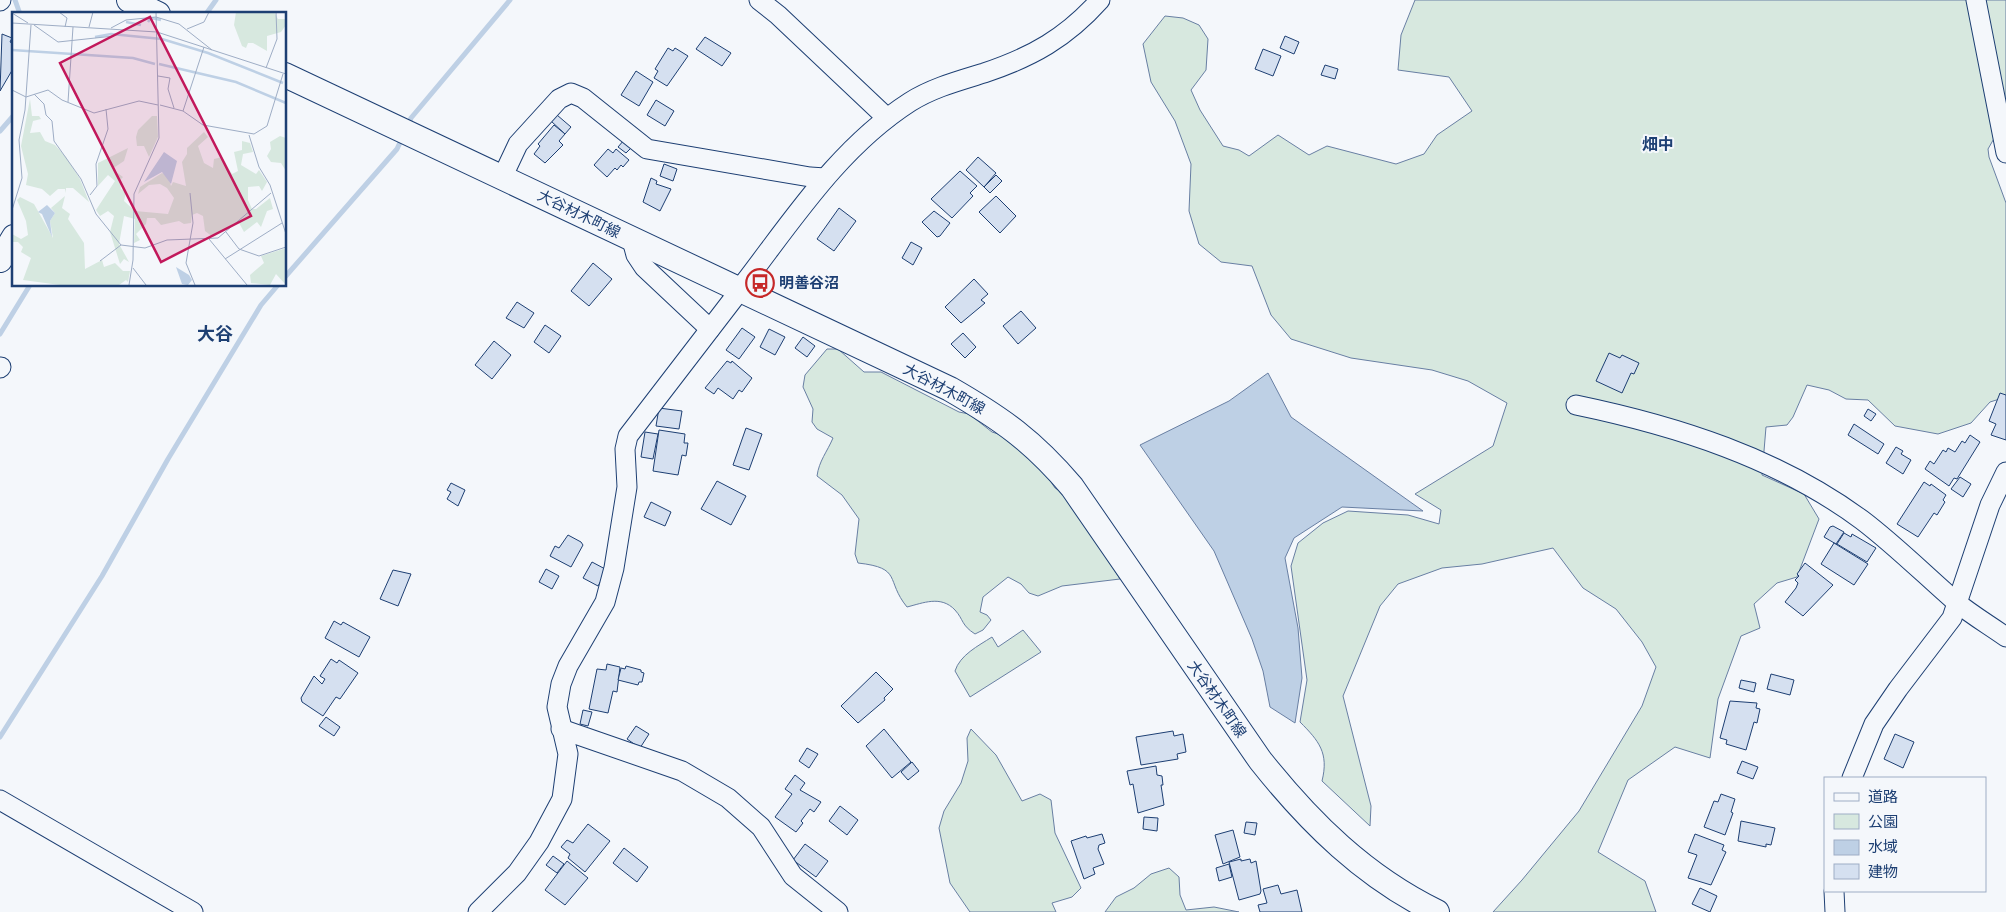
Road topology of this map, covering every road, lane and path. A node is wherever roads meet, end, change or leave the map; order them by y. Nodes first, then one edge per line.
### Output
1 (759, 0) edge
2 (1100, 0) edge
3 (1976, 0) edge
4 (286, 75) edge
5 (887, 118) junction
6 (2006, 153) edge
7 (502, 178) junction
8 (825, 178) junction
9 (12, 240) edge
10 (632, 240) junction
11 (0, 260) edge
12 (745, 282) dead end
13 (734, 298) dead end
14 (710, 329) junction
15 (1576, 405) dead end
16 (2006, 472) edge
17 (1958, 603) junction
18 (2006, 636) edge
19 (561, 729) junction
20 (1852, 777) edge
21 (0, 800) edge
22 (1834, 892) edge
23 (193, 912) edge
24 (478, 912) edge
25 (838, 912) edge
26 (1437, 912) edge
27 (1835, 912) edge

1 - 5 street
2 - 5 street
3 - 6 street
4 - 7 main road, 大谷材木町線
5 - 8 street
7 - 8 street
7 - 10 main road, 大谷材木町線
8 - 12 street
9 - 11 main road
10 - 14 street
10 - 26 main road, 大谷材木町線
13 - 14 street
14 - 19 street
15 - 17 street
16 - 17 street
17 - 18 street
17 - 20 street
19 - 24 street
19 - 25 street
21 - 23 street
22 - 27 street

